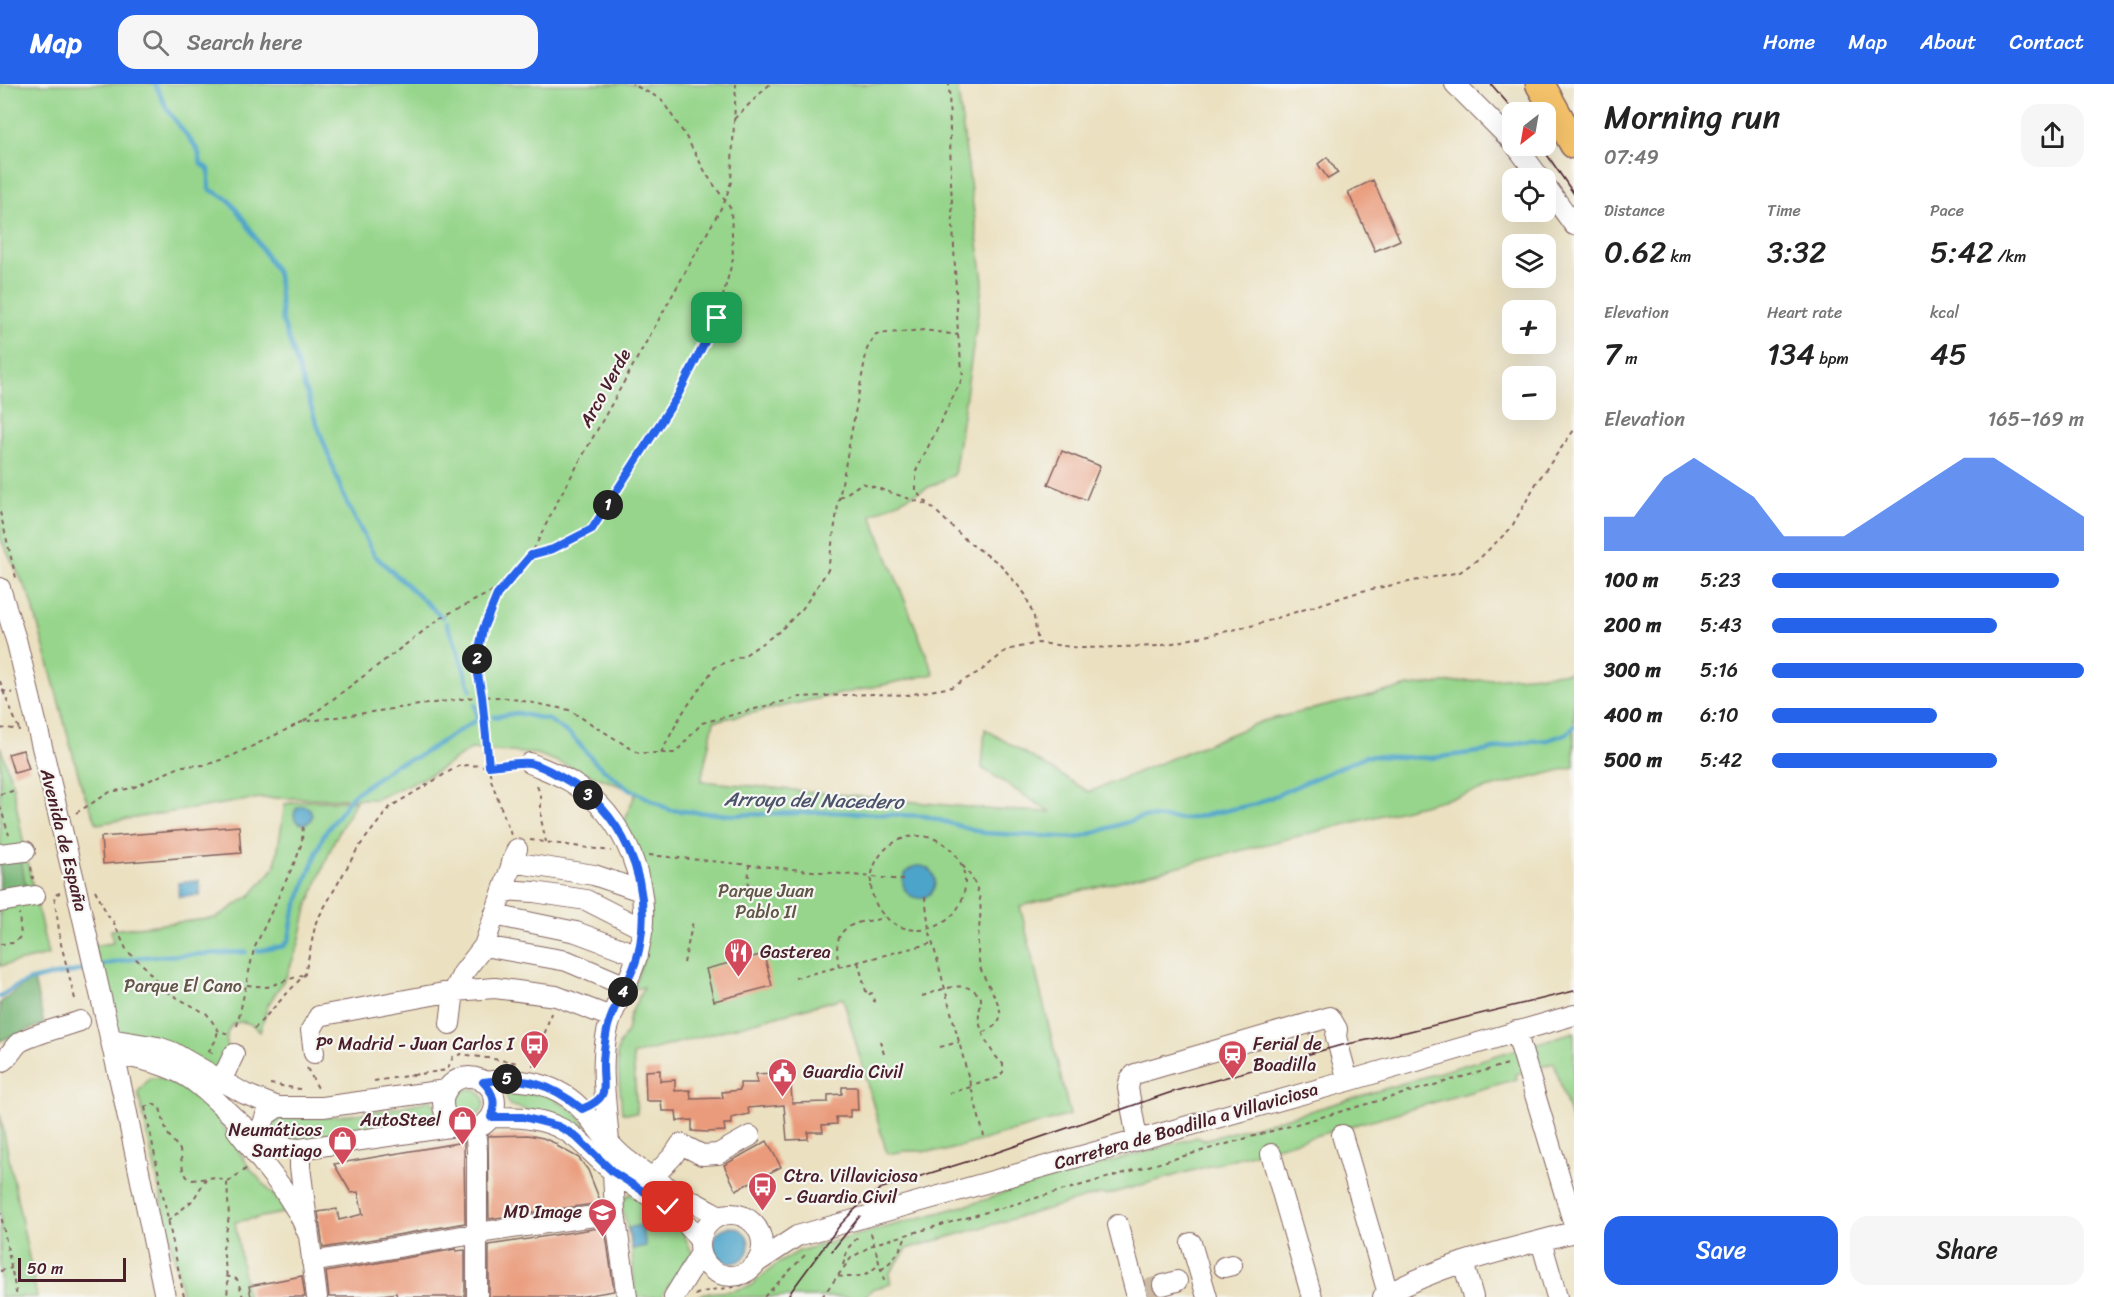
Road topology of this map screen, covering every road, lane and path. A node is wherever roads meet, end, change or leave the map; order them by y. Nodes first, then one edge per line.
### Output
1 (632, 84) edge
2 (736, 84) edge
3 (770, 84) edge
4 (949, 84) edge
5 (1455, 84) edge
6 (1539, 84) edge
7 (1546, 84) edge
8 (734, 119) junction
9 (1574, 119) edge
10 (1502, 131) edge
11 (1574, 144) edge
12 (1556, 200) edge
13 (725, 201) junction
14 (1574, 225) edge
15 (958, 335) junction
16 (1574, 430) edge
17 (839, 499) junction
18 (931, 506) junction
19 (531, 555) junction
20 (0, 576) edge
21 (507, 584) junction
22 (2, 592) edge
23 (1038, 643) junction
24 (3, 691) dead end
25 (482, 696) junction
26 (303, 722) junction
27 (19, 729) dead end
28 (661, 753) junction
29 (533, 764) junction
30 (489, 766) junction
31 (13, 791) dead end
32 (0, 794) edge
33 (0, 806) edge
34 (59, 820) junction
35 (303, 824) dead end
36 (546, 842) junction
37 (12, 849) edge
38 (514, 849) junction
39 (632, 855) junction
40 (961, 863) junction
41 (749, 865) junction
42 (871, 877) junction
43 (903, 880) dead end
44 (84, 887) junction
45 (503, 890) junction
46 (642, 891) junction
47 (748, 895) dead end
48 (925, 897) dead end
49 (17, 899) edge
50 (494, 915) junction
51 (885, 917) junction
52 (693, 921) dead end
53 (643, 929) junction
54 (928, 929) junction
55 (932, 943) junction
56 (0, 944) edge
57 (484, 946) junction
58 (638, 955) junction
59 (858, 962) junction
60 (684, 963) dead end
61 (839, 967) junction
62 (305, 974) junction
63 (795, 978) dead end
64 (246, 985) junction
65 (626, 986) junction
66 (945, 989) junction
67 (454, 991) junction
68 (922, 996) dead end
69 (875, 1005) dead end
70 (78, 1012) joint
71 (1574, 1015) edge
72 (611, 1017) junction
73 (450, 1024) dead end
74 (237, 1026) dead end
75 (254, 1029) dead end
76 (1516, 1031) junction
77 (984, 1032) junction
78 (228, 1034) dead end
79 (880, 1041) dead end
80 (959, 1042) junction
81 (112, 1047) junction
82 (940, 1047) dead end
83 (209, 1051) dead end
84 (314, 1053) dead end
85 (884, 1054) dead end
86 (1525, 1059) junction
87 (0, 1062) edge
88 (521, 1063) dead end
89 (160, 1065) junction
90 (228, 1066) junction
91 (1348, 1081) junction
92 (263, 1082) dead end
93 (483, 1082) junction
94 (367, 1083) dead end
95 (971, 1086) junction
96 (606, 1088) junction
97 (321, 1090) dead end
98 (446, 1090) junction
99 (949, 1093) dead end
100 (123, 1094) junction
101 (145, 1107) junction
102 (278, 1107) junction
103 (139, 1108) dead end
104 (582, 1109) junction
105 (226, 1111) junction
106 (474, 1124) junction
107 (1342, 1135) dead end
108 (750, 1136) dead end
109 (984, 1136) dead end
110 (258, 1138) junction
111 (1137, 1139) junction
112 (609, 1143) junction
113 (300, 1149) junction
114 (1271, 1154) dead end
115 (252, 1164) dead end
116 (613, 1172) junction
117 (206, 1178) junction
118 (652, 1178) junction
119 (227, 1183) junction
120 (0, 1210) edge
121 (615, 1213) junction
122 (720, 1216) junction
123 (168, 1221) junction
124 (755, 1225) junction
125 (1118, 1225) dead end
126 (1574, 1225) edge
127 (870, 1228) dead end
128 (1574, 1232) edge
129 (477, 1234) junction
130 (860, 1235) dead end
131 (906, 1235) junction
132 (309, 1236) junction
133 (1541, 1241) junction
134 (1191, 1243) dead end
135 (874, 1244) junction
136 (801, 1245) junction
137 (701, 1247) junction
138 (312, 1262) junction
139 (1463, 1262) junction
140 (756, 1263) junction
141 (879, 1264) junction
142 (12, 1268) junction
143 (843, 1268) junction
144 (881, 1270) junction
145 (0, 1271) edge
146 (718, 1273) junction
147 (226, 1276) junction
148 (837, 1276) junction
149 (1181, 1280) edge
150 (885, 1284) dead end
151 (676, 1295) edge
152 (1387, 1296) edge
153 (16, 1297) edge
154 (165, 1297) edge
155 (184, 1297) edge
156 (227, 1297) edge
157 (243, 1297) edge
158 (317, 1297) edge
159 (477, 1297) edge
160 (627, 1297) edge
161 (764, 1297) edge
162 (822, 1297) edge
163 (1207, 1297) edge
164 (1312, 1297) edge
165 (1473, 1297) edge
166 (1557, 1297) edge

1 - 13 path
2 - 8 path, Arco Verde
3 - 8 path
4 - 15 path
5 - 10 street
6 - 11 highway
7 - 9 highway
8 - 13 path, Arco Verde
12 - 14 street
13 - 19 path, Arco Verde
13 - 19 path
15 - 17 path
15 - 18 path
16 - 23 path
17 - 18 path
17 - 28 path
18 - 23 path
19 - 21 path, Arco Verde
20 - 22 street, Avenida de España
21 - 25 path, Arco Verde
21 - 26 path
22 - 34 street, Avenida de España
23 - 28 path
24 - 27 path
25 - 26 path
25 - 28 path
25 - 30 path, Arco Verde
26 - 34 path
29 - 30 path
29 - 36 path
29 - 39 street
30 - 38 path, Arco Verde
30 - 62 path
31 - 32 path
33 - 37 path
34 - 44 street, Avenida de España
35 - 64 path
36 - 38 path
36 - 39 path
38 - 45 street
38 - 46 street
39 - 41 path
39 - 46 street
40 - 42 path
40 - 54 path
40 - 77 path
41 - 42 path
41 - 47 path
42 - 43 path
42 - 51 path
44 - 70 path
44 - 78 path
44 - 81 street, Avenida de España
45 - 50 street
45 - 53 street
46 - 53 street
48 - 54 path
49 - 56 path
50 - 57 street
50 - 58 street
51 - 54 path
51 - 61 path
52 - 60 path
53 - 58 street
54 - 55 path
55 - 59 path
55 - 66 path
57 - 65 street
57 - 67 street
58 - 65 street
59 - 61 path
59 - 69 path
61 - 63 path
62 - 64 path
62 - 75 path
64 - 74 path
65 - 72 street
66 - 68 path
66 - 77 path
66 - 80 path
67 - 72 street
67 - 73 street
67 - 84 street
70 - 87 street
71 - 76 street, Carretera de Boadilla a Villaviciosa
72 - 96 street
76 - 86 street
76 - 91 street, Carretera de Boadilla a Villaviciosa
77 - 95 path
79 - 85 path
80 - 82 path
80 - 95 path
81 - 89 street
81 - 90 street
81 - 100 street, Avenida de España
83 - 90 path
86 - 126 street
86 - 131 path
88 - 94 path
89 - 100 street
89 - 105 street
90 - 102 street
91 - 111 street, Carretera de Boadilla a Villaviciosa
91 - 111 street
92 - 97 path
93 - 98 street
93 - 104 street
93 - 106 street
95 - 99 path
95 - 109 path
96 - 104 street
96 - 112 street
98 - 102 street
98 - 106 street
100 - 154 street, Avenida de España
101 - 103 path
101 - 117 path
101 - 123 path
102 - 110 street
104 - 112 street
105 - 110 street
105 - 132 street
106 - 113 street
106 - 116 street
106 - 129 street
107 - 152 street
108 - 118 street
110 - 113 street
111 - 136 street, Carretera de Boadilla a Villaviciosa
112 - 118 street
113 - 132 street
114 - 164 street
115 - 119 path
116 - 121 street
116 - 137 street
117 - 119 path
117 - 123 path
118 - 122 street
119 - 147 path
120 - 142 path
121 - 129 street
121 - 160 street
122 - 124 street
122 - 137 street
123 - 155 path
124 - 136 street
124 - 140 street
125 - 149 street
127 - 135 path
128 - 133 street
129 - 138 street
129 - 159 street
130 - 143 path
131 - 135 path
131 - 144 path
132 - 138 street
133 - 139 street
133 - 166 street
134 - 149 street
135 - 141 path
135 - 143 path
136 - 140 street, Carretera de Boadilla a Villaviciosa
136 - 161 path
137 - 146 street
137 - 151 street
138 - 158 street
139 - 152 street
139 - 165 street
140 - 146 street
141 - 144 path
141 - 148 path
142 - 145 path
142 - 153 path
143 - 148 path
144 - 150 path
146 - 151 street
147 - 156 path
147 - 157 path
148 - 162 path
149 - 163 street

